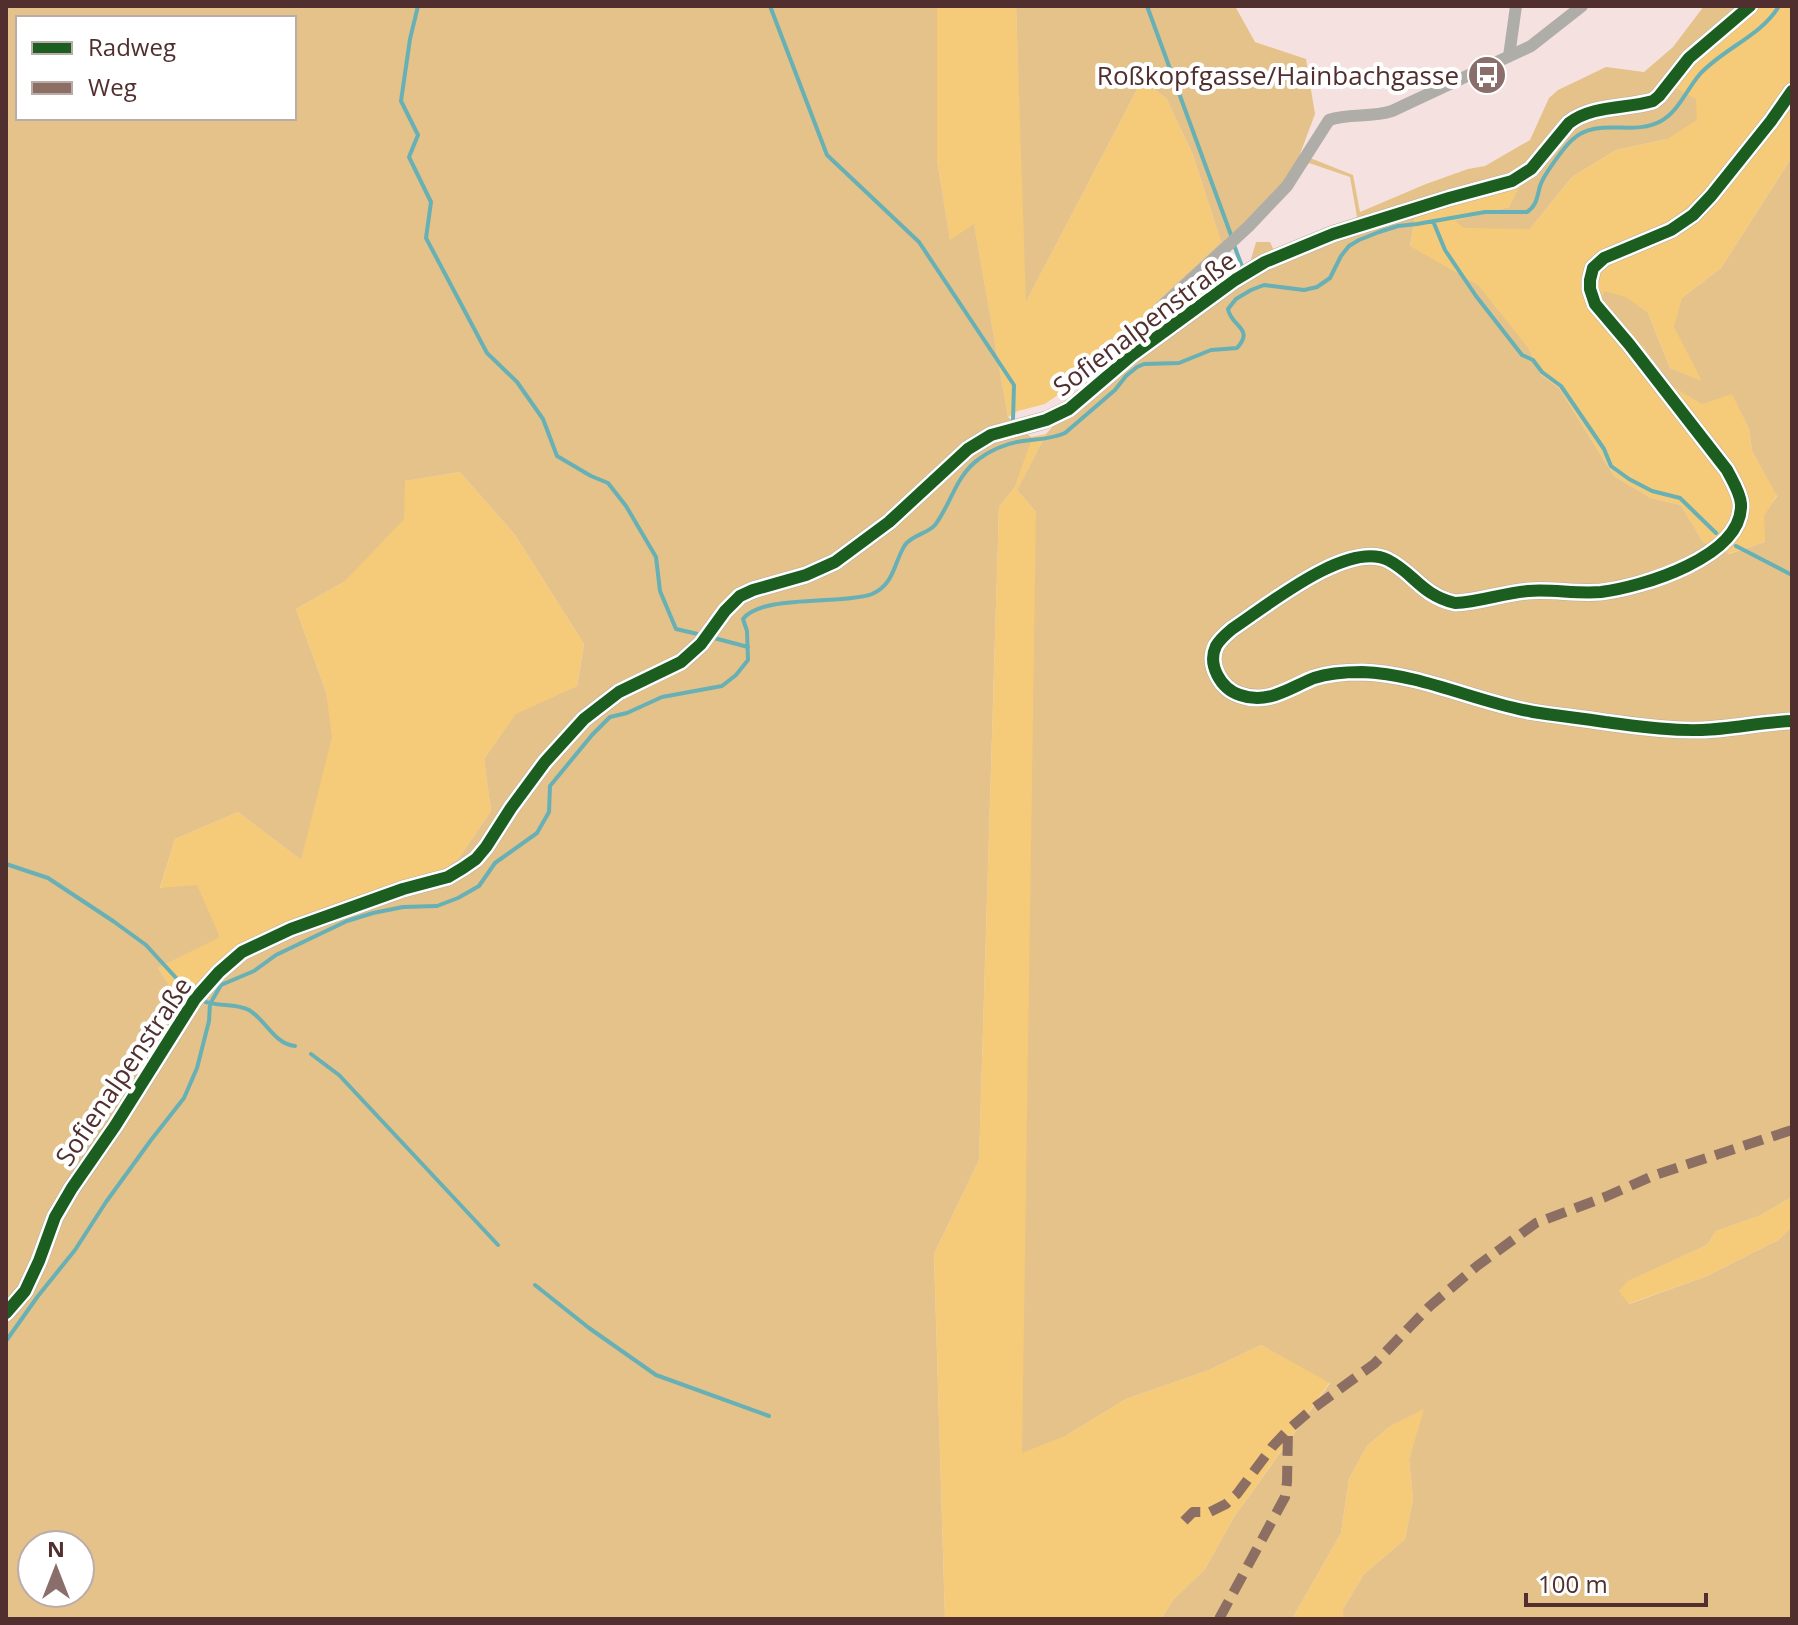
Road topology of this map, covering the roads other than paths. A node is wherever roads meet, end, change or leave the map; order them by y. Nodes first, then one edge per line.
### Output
1 (1516, 6) edge
2 (1582, 6) edge
3 (1750, 6) edge
4 (1509, 56) junction
5 (1792, 91) edge
6 (1131, 356) junction
7 (1792, 721) edge
8 (6, 1313) edge

1 - 4 street
2 - 4 street
3 - 6 street, Sofienalpenstraße
4 - 6 street
5 - 7 street
6 - 8 street, Sofienalpenstraße

